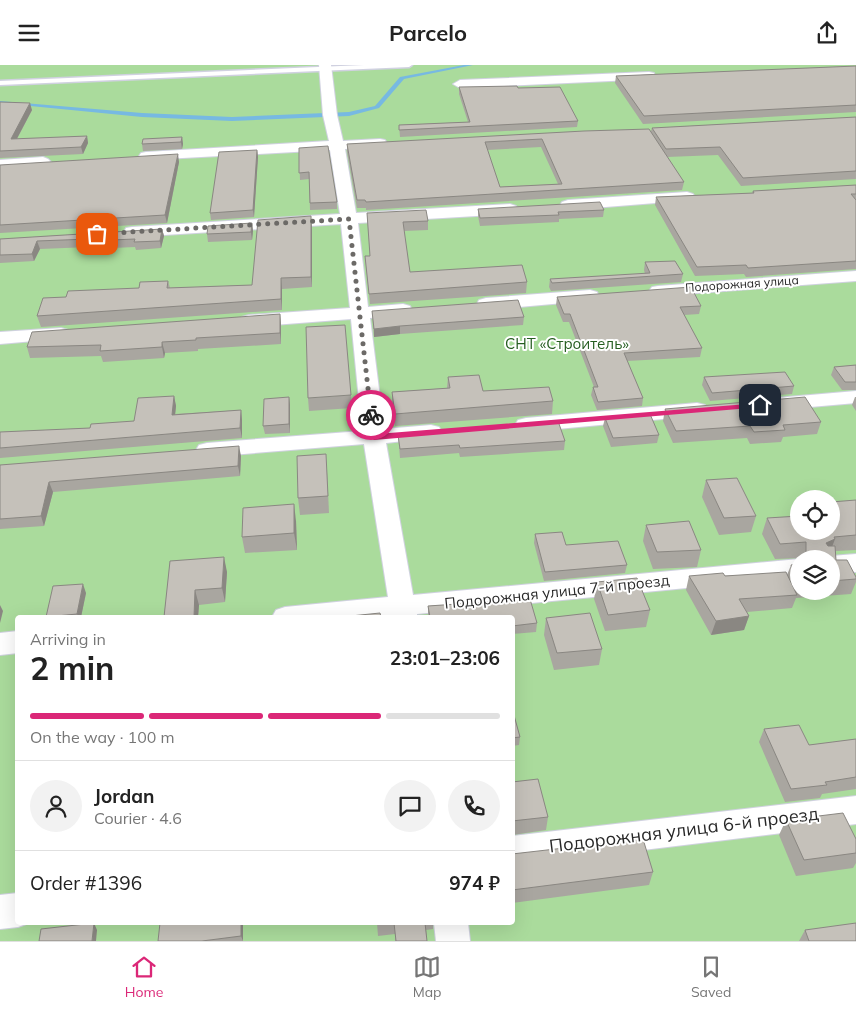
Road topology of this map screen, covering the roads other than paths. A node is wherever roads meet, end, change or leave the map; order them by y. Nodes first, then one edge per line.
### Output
1 (409, 65) edge
2 (326, 67) edge
3 (658, 75) edge
4 (0, 83) edge
5 (460, 84) dead end
6 (397, 143) edge
7 (337, 146) junction
8 (129, 157) edge
9 (60, 161) edge
10 (0, 165) edge
11 (707, 196) edge
12 (548, 206) edge
13 (528, 207) edge
14 (349, 219) junction
15 (120, 233) edge
16 (856, 276) edge
17 (637, 292) edge
18 (607, 295) edge
19 (468, 305) edge
20 (418, 309) edge
21 (359, 313) junction
22 (229, 323) edge
23 (80, 333) edge
24 (0, 338) edge
25 (856, 397) edge
26 (758, 405) edge
27 (718, 409) edge
28 (502, 427) edge
29 (452, 431) edge
30 (374, 437) junction
31 (187, 452) edge
32 (856, 563) edge
33 (840, 564) edge
34 (790, 569) edge
35 (403, 612) edge
36 (332, 615) edge
37 (15, 642) edge
38 (0, 644) edge
39 (856, 810) edge
40 (515, 851) edge
41 (15, 910) edge
42 (0, 912) edge
43 (451, 925) edge
44 (453, 941) edge

1 - 2 lane
2 - 4 lane
2 - 7 street
3 - 5 street
6 - 7 street
7 - 8 street
7 - 14 street
9 - 10 street
11 - 12 street
13 - 14 street
14 - 15 street
14 - 21 street
16 - 17 street, Подорожная улица
18 - 19 street
20 - 21 street
21 - 22 street
21 - 30 street
23 - 24 street
25 - 26 street
27 - 28 street
29 - 30 street
30 - 31 street
30 - 35 street
32 - 33 street
34 - 35 street, Подорожная улица 7-й проезд
35 - 36 street, Подорожная улица 7-й проезд
37 - 38 street
39 - 40 street, Подорожная улица 6-й проезд
41 - 42 street
43 - 44 street

